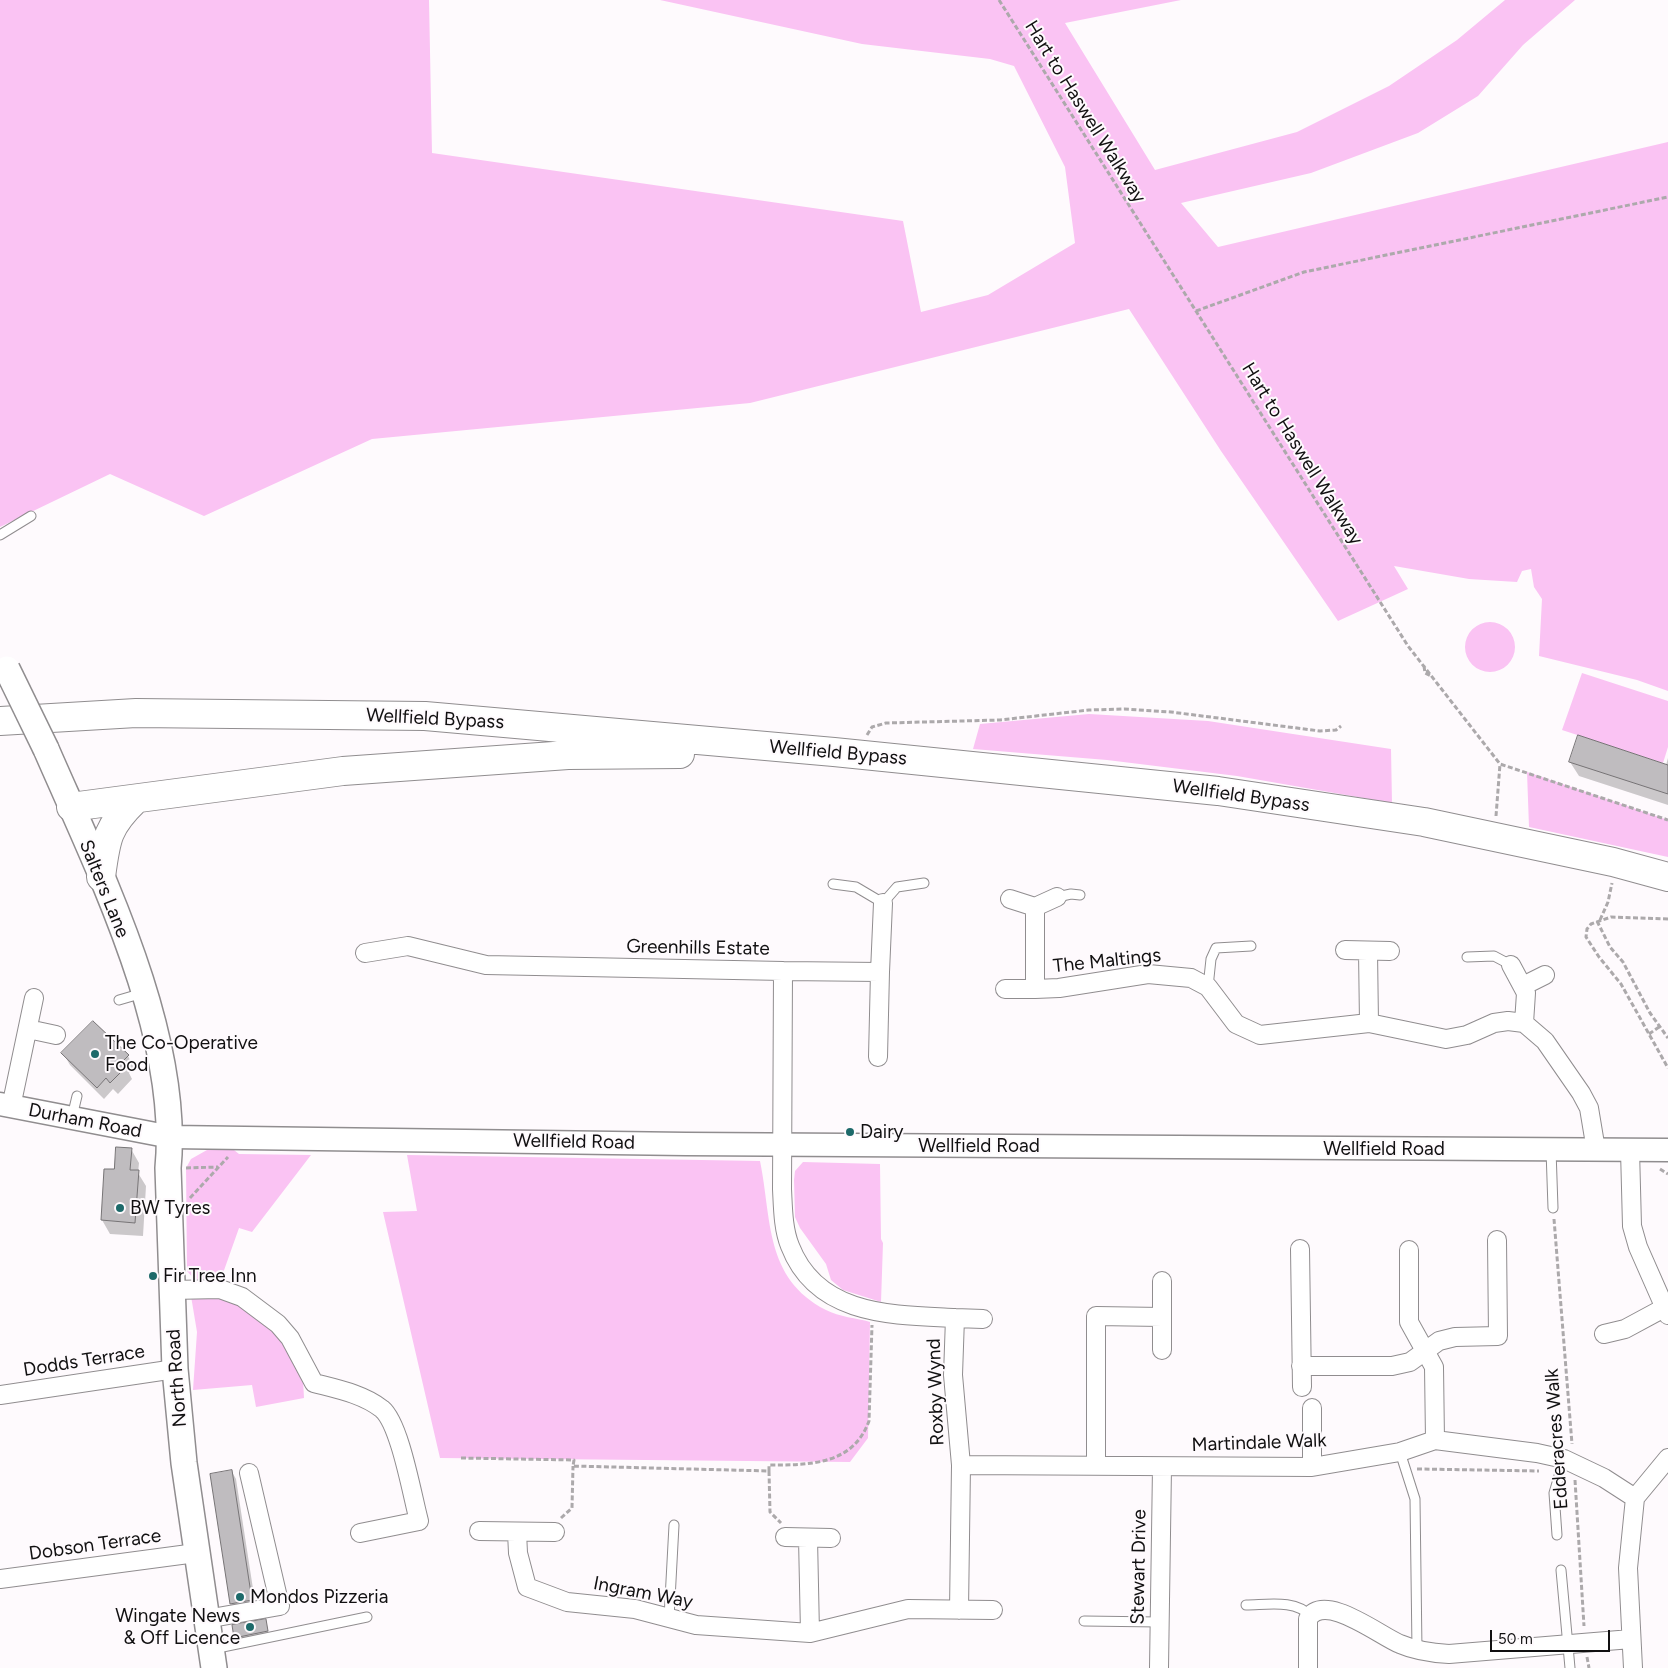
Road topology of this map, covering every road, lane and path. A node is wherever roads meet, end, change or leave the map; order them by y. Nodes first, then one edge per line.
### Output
1 (999, 0) edge
2 (1668, 197) edge
3 (1196, 312) junction
4 (31, 516) dead end
5 (0, 535) edge
6 (4, 662) edge
7 (0, 721) edge
8 (1341, 726) dead end
9 (834, 752) junction
10 (860, 755) junction
11 (1500, 764) junction
12 (135, 800) junction
13 (71, 807) junction
14 (1668, 820) edge
15 (1495, 837) junction
16 (1613, 862) junction
17 (101, 877) junction
18 (1668, 877) edge
19 (924, 883) dead end
20 (833, 884) dead end
21 (1080, 895) dead end
22 (1057, 897) joint
23 (1010, 898) dead end
24 (883, 902) junction
25 (1034, 907) junction
26 (1668, 919) edge
27 (1599, 921) junction
28 (1251, 946) dead end
29 (1346, 950) dead end
30 (1368, 951) junction
31 (1390, 951) dead end
32 (365, 953) dead end
33 (1467, 957) dead end
34 (1512, 965) joint
35 (783, 970) junction
36 (880, 972) junction
37 (1546, 975) dead end
38 (1523, 986) junction
39 (1208, 987) junction
40 (1005, 989) dead end
41 (1035, 989) junction
42 (144, 993) junction
43 (34, 998) dead end
44 (119, 1000) dead end
45 (1369, 1023) junction
46 (1524, 1023) junction
47 (1659, 1027) junction
48 (28, 1029) junction
49 (1649, 1034) junction
50 (56, 1035) dead end
51 (1668, 1038) edge
52 (878, 1057) dead end
53 (1668, 1068) edge
54 (77, 1096) dead end
55 (6, 1106) edge
56 (72, 1120) junction
57 (171, 1137) junction
58 (234, 1138) junction
59 (783, 1145) junction
60 (1551, 1150) junction
61 (1596, 1150) junction
62 (1630, 1150) junction
63 (1668, 1150) edge
64 (218, 1167) junction
65 (168, 1168) junction
66 (169, 1199) junction
67 (1553, 1208) joint
68 (1497, 1240) dead end
69 (1300, 1250) dead end
70 (1409, 1250) dead end
71 (1162, 1281) dead end
72 (172, 1290) junction
73 (873, 1311) junction
74 (1666, 1312) edge
75 (1162, 1317) junction
76 (955, 1318) junction
77 (983, 1319) dead end
78 (1604, 1334) dead end
79 (1162, 1350) dead end
80 (1426, 1352) junction
81 (1301, 1366) junction
82 (175, 1369) junction
83 (1302, 1387) dead end
84 (0, 1396) edge
85 (1312, 1408) dead end
86 (1435, 1440) junction
87 (1400, 1452) junction
88 (461, 1458) dead end
89 (1668, 1458) edge
90 (961, 1465) junction
91 (1566, 1465) junction
92 (573, 1466) junction
93 (1096, 1466) junction
94 (1312, 1466) junction
95 (1162, 1467) junction
96 (1405, 1469) junction
97 (769, 1471) junction
98 (249, 1472) dead end
99 (1635, 1498) junction
100 (674, 1525) dead end
101 (480, 1531) dead end
102 (517, 1532) junction
103 (555, 1532) joint
104 (360, 1533) dead end
105 (1557, 1535) dead end
106 (785, 1537) joint
107 (808, 1538) junction
108 (832, 1538) dead end
109 (196, 1553) junction
110 (1561, 1570) dead end
111 (0, 1580) edge
112 (1246, 1605) dead end
113 (959, 1610) junction
114 (993, 1610) dead end
115 (1310, 1616) junction
116 (206, 1618) junction
117 (367, 1618) dead end
118 (670, 1618) junction
119 (1084, 1621) dead end
120 (1159, 1622) junction
121 (810, 1633) junction
122 (1631, 1639) junction
123 (1577, 1643) junction
124 (1416, 1650) junction
125 (212, 1659) edge
126 (1159, 1668) edge
127 (1308, 1668) edge
128 (1570, 1668) edge
129 (1589, 1668) edge
130 (1633, 1668) edge

1 - 3 path, Hart to Haswell Walkway
2 - 3 path
3 - 11 path, Hart to Haswell Walkway
4 - 5 lane
6 - 13 main road, Salters Lane, bridge
7 - 9 main road, Wellfield Bypass
8 - 10 path
9 - 10 main road, Wellfield Bypass
9 - 12 main road
10 - 15 main road, Wellfield Bypass
11 - 14 path
11 - 15 path
12 - 13 main road
12 - 17 main road
13 - 17 main road, Salters Lane
15 - 16 main road, Wellfield Bypass
16 - 18 main road, Wellfield Bypass
16 - 27 path
17 - 42 main road, Salters Lane
19 - 24 lane
20 - 24 lane
21 - 22 lane
22 - 25 street
23 - 25 street
24 - 36 street
25 - 41 street, The Maltings
26 - 27 path
27 - 47 path
27 - 49 path
28 - 39 lane
29 - 30 street
30 - 31 street
30 - 45 street
32 - 35 street, Greenhills Estate
33 - 34 lane
34 - 38 street
35 - 36 street
35 - 59 street, Greenhills Estate
36 - 52 street
37 - 38 street
38 - 46 street
39 - 41 street, The Maltings
39 - 45 street
40 - 41 street, The Maltings
42 - 44 lane
42 - 57 main road, Salters Lane
43 - 48 street
45 - 46 street
46 - 61 street
47 - 49 path
47 - 51 path
48 - 50 street
48 - 55 street
49 - 53 path
54 - 56 lane
55 - 56 street, Durham Road
56 - 57 street, Durham Road
57 - 58 street, Wellfield Road
57 - 65 main road, North Road
58 - 59 street, Wellfield Road
58 - 64 path
59 - 60 street, Wellfield Road
59 - 73 street, Roxby Wynd
60 - 61 street, Wellfield Road
60 - 67 lane
61 - 62 street, Wellfield Road
62 - 63 street, Wellfield Road
62 - 74 street
64 - 65 path
64 - 66 path
65 - 66 main road, North Road
66 - 72 main road, North Road
67 - 91 path, Edderacres Walk
68 - 80 street
69 - 81 street
70 - 80 street
71 - 75 street
72 - 82 main road, North Road
72 - 104 street
73 - 76 street, Roxby Wynd
73 - 97 path
74 - 78 street
75 - 79 street
75 - 93 street
76 - 77 street
76 - 90 street, Roxby Wynd
80 - 81 street
80 - 86 street
81 - 83 street
82 - 84 street, Dodds Terrace
82 - 109 main road, North Road
85 - 94 street
86 - 87 street, Martindale Walk
86 - 91 street, Martindale Walk
87 - 94 street, Martindale Walk
87 - 96 lane
88 - 92 path
89 - 99 street
90 - 93 street, Martindale Walk
90 - 113 street, Roxby Wynd
91 - 96 path
91 - 99 street, Martindale Walk
91 - 105 lane
91 - 123 path, Edderacres Walk
92 - 97 path
92 - 103 path
93 - 95 street, Martindale Walk
94 - 95 street, Martindale Walk
95 - 120 street, Stewart Drive
96 - 124 lane
97 - 106 path
98 - 116 street
99 - 122 street
100 - 118 lane
101 - 102 street
102 - 103 street
102 - 118 street, Ingram Way
106 - 107 street
107 - 108 street
107 - 121 street
109 - 111 street, Dobson Terrace
109 - 116 main road, North Road
110 - 123 lane
112 - 115 lane
113 - 114 street, Ingram Way
113 - 121 street, Ingram Way
115 - 124 street
115 - 127 street
116 - 125 main road, North Road
117 - 125 lane
118 - 121 street, Ingram Way
119 - 120 lane
120 - 126 street, Stewart Drive
122 - 123 street
122 - 130 street
123 - 124 street
123 - 128 lane
123 - 129 path, Edderacres Walk

